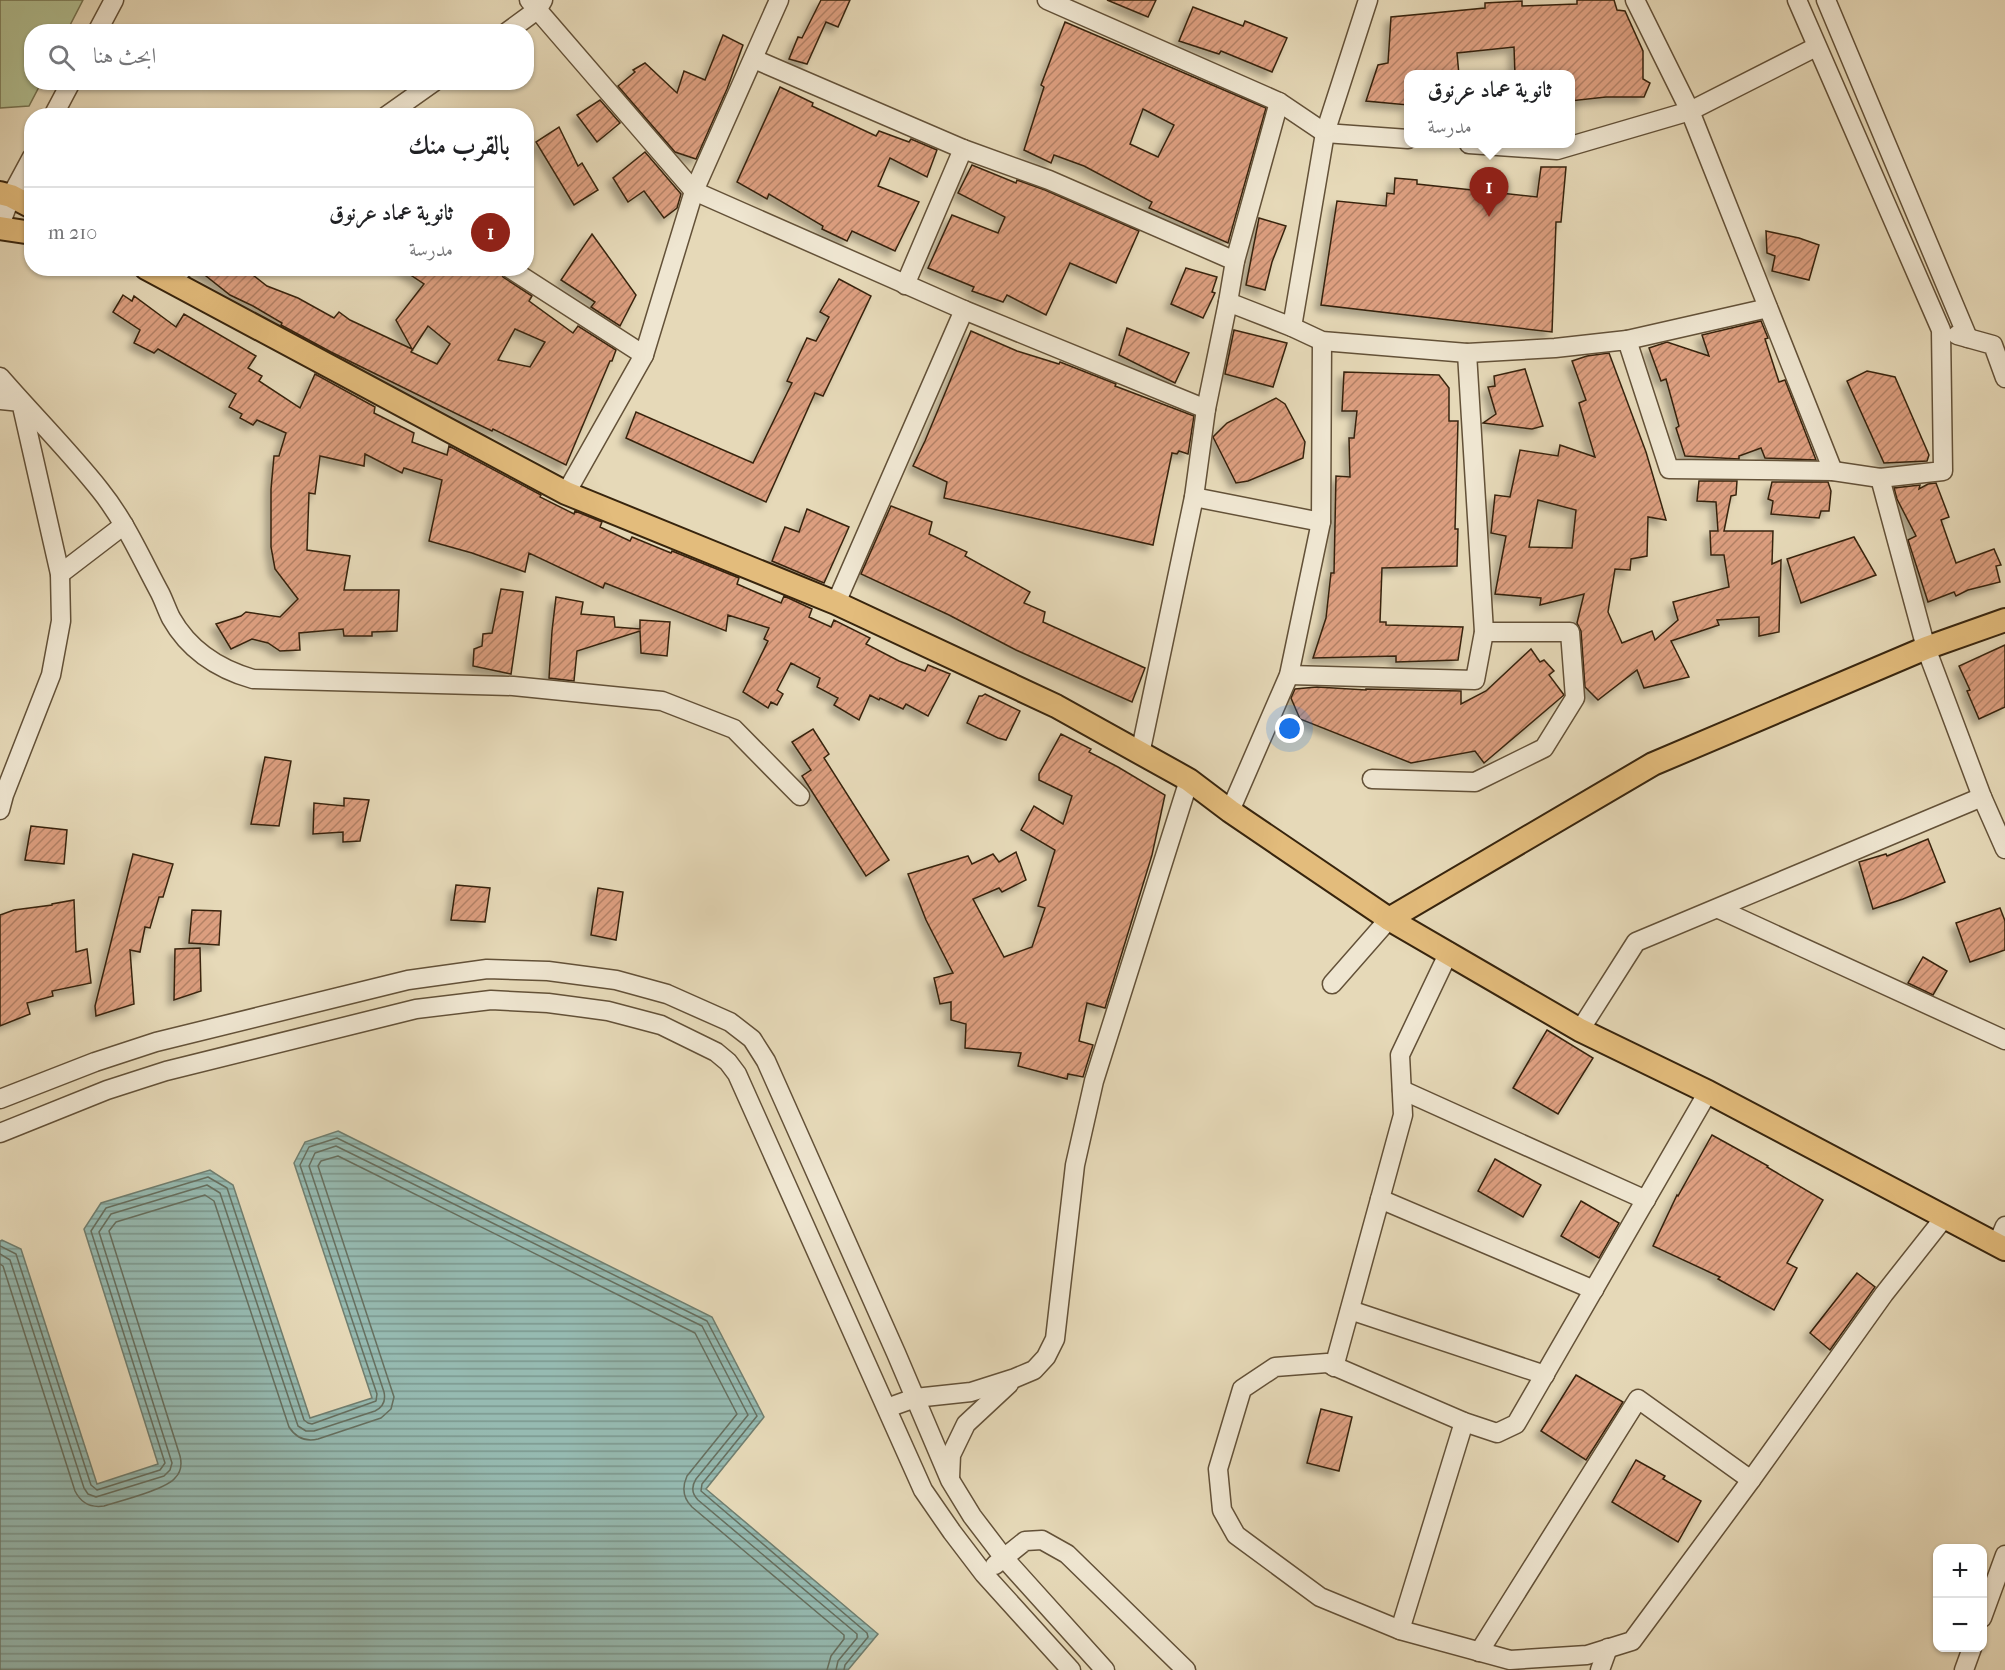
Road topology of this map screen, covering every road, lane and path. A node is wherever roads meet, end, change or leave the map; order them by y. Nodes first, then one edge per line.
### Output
1 (114, 0) edge
2 (779, 0) edge
3 (1047, 0) edge
4 (1368, 0) edge
5 (1635, 0) edge
6 (1797, 0) edge
7 (1826, 0) edge
8 (536, 3) edge
9 (102, 24) edge
10 (515, 24) edge
11 (1816, 47) junction
12 (754, 59) junction
13 (66, 90) edge
14 (423, 90) edge
15 (1279, 102) junction
16 (57, 108) edge
17 (397, 108) edge
18 (1690, 111) junction
19 (1325, 133) junction
20 (1404, 139) edge
21 (1575, 145) edge
22 (1528, 148) edge
23 (1564, 148) edge
24 (963, 149) junction
25 (24, 168) edge
26 (694, 191) junction
27 (5, 195) edge
28 (24, 203) edge
29 (0, 226) edge
30 (24, 231) edge
31 (1235, 261) junction
32 (180, 276) edge
33 (521, 276) edge
34 (905, 285) junction
35 (1228, 302) junction
36 (1768, 308) junction
37 (964, 310) junction
38 (1292, 327) junction
39 (1941, 330) junction
40 (1968, 338) junction
41 (1627, 340) junction
42 (1322, 341) junction
43 (1467, 353) junction
44 (644, 355) junction
45 (0, 377) edge
46 (2005, 378) edge
47 (0, 400) edge
48 (21, 402) junction
49 (1206, 409) junction
50 (1833, 471) junction
51 (1880, 478) junction
52 (566, 493) junction
53 (1194, 496) junction
54 (1321, 522) junction
55 (124, 525) junction
56 (60, 574) junction
57 (836, 603) junction
58 (2005, 620) edge
59 (1484, 632) junction
60 (1926, 648) junction
61 (1289, 675) junction
62 (1140, 754) junction
63 (1372, 779) dead end
64 (1190, 780) junction
65 (800, 796) dead end
66 (1982, 797) junction
67 (1, 799) edge
68 (1230, 811) junction
69 (2005, 849) edge
70 (1719, 909) junction
71 (1389, 919) junction
72 (1449, 952) junction
73 (1332, 984) dead end
74 (1580, 1030) junction
75 (2005, 1040) edge
76 (1402, 1090) junction
77 (1708, 1092) junction
78 (0, 1099) edge
79 (0, 1133) edge
80 (1380, 1199) junction
81 (1646, 1200) junction
82 (1944, 1218) junction
83 (2002, 1240) edge
84 (1594, 1290) junction
85 (1350, 1310) junction
86 (1334, 1366) junction
87 (1545, 1375) junction
88 (1015, 1378) junction
89 (915, 1398) junction
90 (886, 1408) junction
91 (1464, 1422) junction
92 (950, 1480) junction
93 (1751, 1480) junction
94 (2005, 1556) edge
95 (1004, 1558) junction
96 (984, 1574) junction
97 (1987, 1607) edge
98 (1400, 1630) junction
99 (1608, 1648) junction
100 (1479, 1652) junction
101 (1970, 1652) edge
102 (1071, 1670) edge
103 (1105, 1670) edge
104 (1186, 1670) edge
105 (1600, 1670) edge
106 (1964, 1670) edge

1 - 9 street
2 - 12 street
3 - 15 street
4 - 19 street
5 - 18 street
6 - 11 street
7 - 40 street
8 - 10 street
8 - 26 street
11 - 18 street
11 - 39 street
12 - 24 street
12 - 26 street
13 - 16 street
14 - 17 street
15 - 19 street
15 - 31 street
18 - 21 street
18 - 36 street
19 - 20 street
19 - 38 street
22 - 23 street
24 - 31 street
24 - 34 street
25 - 27 street
26 - 34 street
26 - 44 street
27 - 28 main road
27 - 29 street
29 - 30 main road
31 - 35 street
32 - 52 main road
33 - 44 street
34 - 37 street
35 - 38 street
35 - 49 street
36 - 41 street
36 - 50 street
37 - 49 street
37 - 57 street
38 - 42 street
39 - 40 street
39 - 51 street
40 - 46 street
41 - 43 street
41 - 50 street
42 - 43 street
42 - 54 street
43 - 59 street
44 - 52 street
45 - 48 street
47 - 48 street
48 - 55 street
48 - 56 street
49 - 53 street
50 - 51 street
51 - 60 street
52 - 57 main road
53 - 54 street
53 - 62 street
54 - 61 street
55 - 56 street
55 - 65 street
56 - 67 street
57 - 62 main road
58 - 60 main road
59 - 61 street
59 - 63 street
60 - 66 street
60 - 71 main road
61 - 68 street
62 - 64 main road
64 - 68 main road
64 - 88 street
66 - 69 street
66 - 70 street
68 - 71 main road
70 - 74 street
70 - 75 street
71 - 72 main road
71 - 73 street
72 - 74 main road
72 - 76 street
74 - 77 main road
76 - 80 street
76 - 81 street
77 - 81 street
77 - 82 main road
78 - 89 street
79 - 90 street
80 - 84 street
80 - 85 street
81 - 84 street
82 - 83 main road
82 - 93 street
84 - 87 street
85 - 86 street
85 - 87 street
86 - 91 street
86 - 98 street
87 - 91 street
88 - 89 street
88 - 92 street
89 - 90 street
89 - 92 street
90 - 96 street
91 - 98 street
92 - 95 street
93 - 99 street
93 - 100 street
94 - 97 street
95 - 96 street
95 - 103 street
95 - 104 street
96 - 102 street
98 - 100 street
99 - 100 street
99 - 105 street
101 - 106 street

